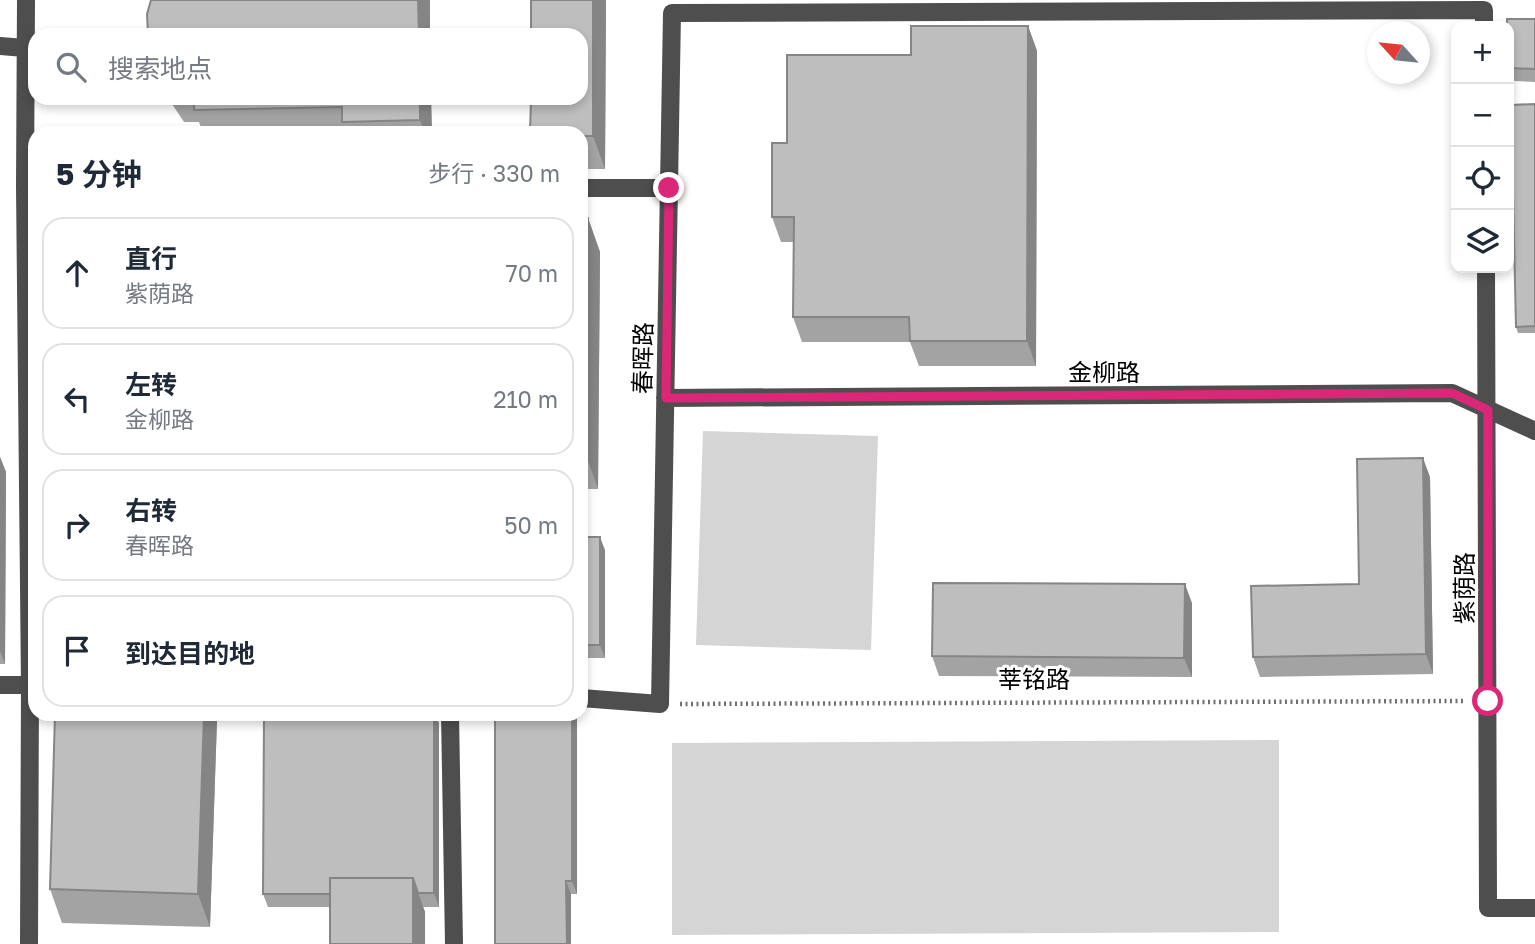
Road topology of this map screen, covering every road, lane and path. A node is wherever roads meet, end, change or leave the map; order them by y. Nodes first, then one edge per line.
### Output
1 (26, 0) edge
2 (1484, 18) edge
3 (0, 46) edge
4 (25, 48) junction
5 (28, 131) edge
6 (588, 188) edge
7 (669, 188) junction
8 (1486, 273) edge
9 (666, 398) junction
10 (1488, 410) junction
11 (1535, 431) edge
12 (0, 685) edge
13 (28, 685) edge
14 (588, 699) edge
15 (1488, 701) junction
16 (660, 704) junction
17 (32, 721) edge
18 (450, 721) edge
19 (1535, 908) edge
20 (29, 944) edge
21 (454, 944) edge

1 - 4 lane
2 - 7 lane, 春晖路
3 - 4 lane
4 - 5 lane
6 - 7 lane
7 - 9 lane, 春晖路
8 - 10 lane, 紫荫路
9 - 10 lane, 金柳路
9 - 16 lane, 春晖路
10 - 11 lane, 金柳路
10 - 15 lane, 紫荫路
12 - 13 lane
14 - 16 lane
15 - 16 path, 莘铭路
15 - 19 lane, 紫荫路
17 - 20 lane
18 - 21 lane

